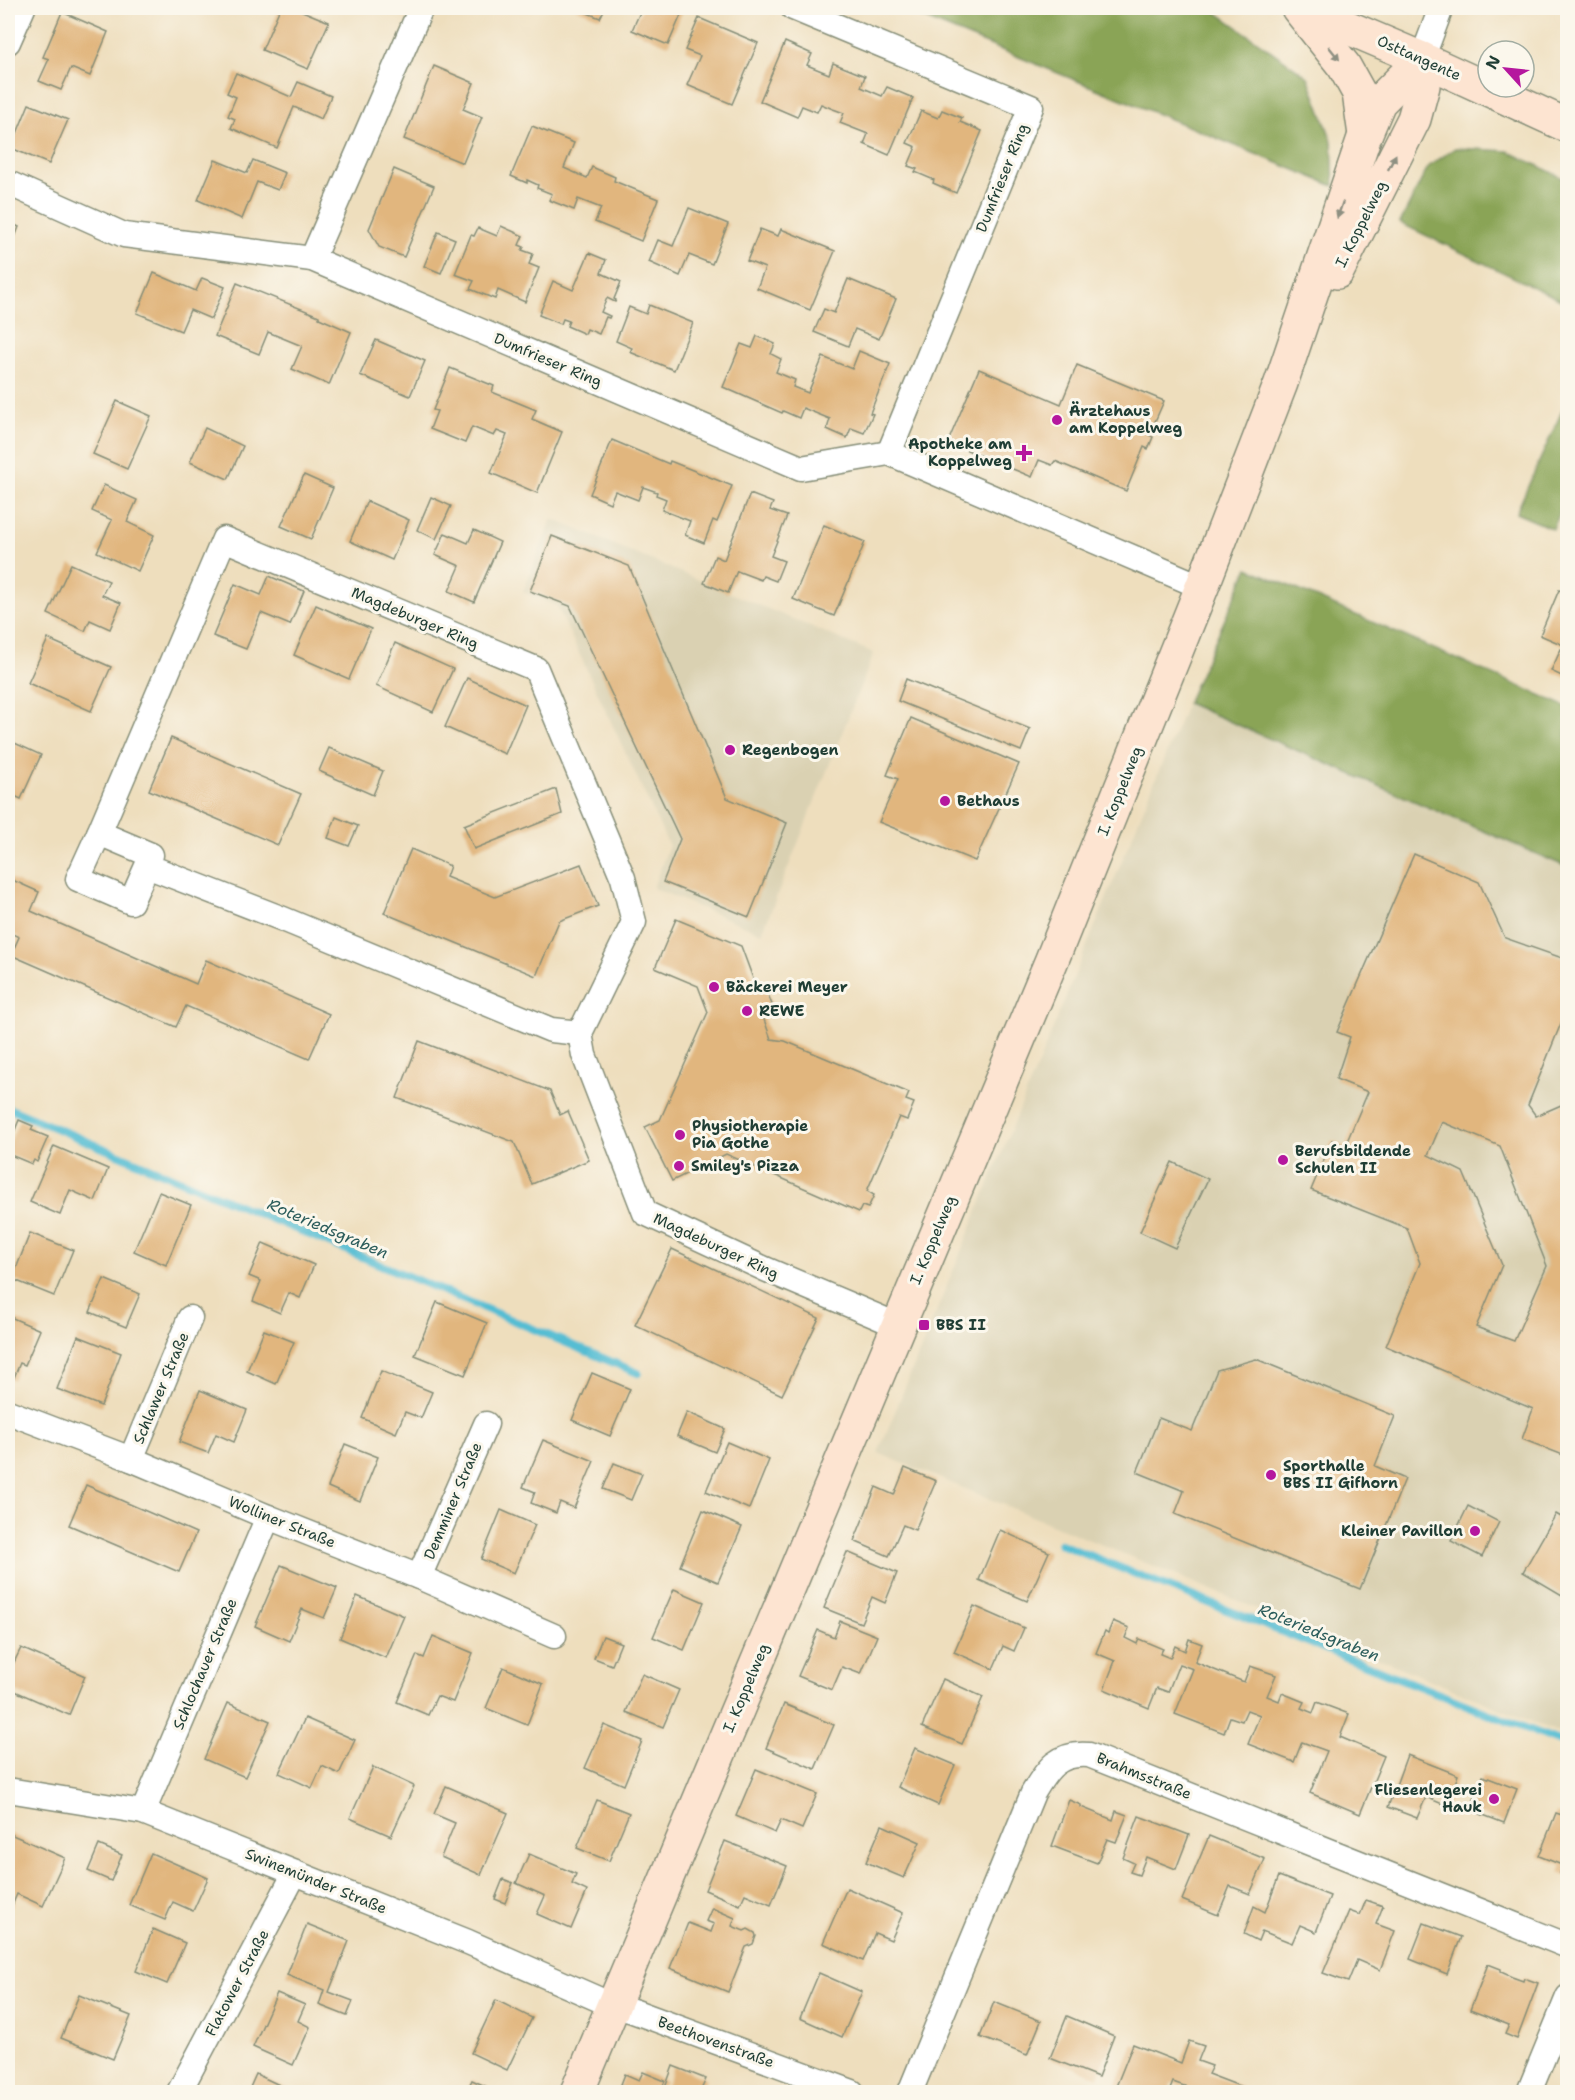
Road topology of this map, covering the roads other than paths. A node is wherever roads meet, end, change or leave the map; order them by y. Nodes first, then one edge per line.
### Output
1 (23, 8) edge
2 (421, 8) edge
3 (794, 8) edge
4 (1297, 8) edge
5 (1302, 8) edge
6 (1441, 8) edge
7 (8, 42) edge
8 (1422, 59) junction
9 (1568, 126) edge
10 (1365, 135) junction
11 (8, 183) edge
12 (312, 259) junction
13 (1281, 383) junction
14 (889, 453) junction
15 (1202, 587) junction
16 (99, 832) junction
17 (147, 866) junction
18 (580, 1033) junction
19 (190, 1318) dead end
20 (897, 1324) junction
21 (8, 1412) edge
22 (486, 1424) dead end
23 (131, 1459) junction
24 (268, 1517) junction
25 (419, 1577) junction
26 (554, 1636) dead end
27 (8, 1790) edge
28 (143, 1812) junction
29 (295, 1873) junction
30 (1568, 1946) edge
31 (1568, 1997) edge
32 (614, 2006) junction
33 (179, 2092) edge
34 (577, 2092) edge
35 (852, 2092) edge
36 (910, 2092) edge
37 (1529, 2092) edge

1 - 7 street
2 - 12 street
3 - 14 street, Dumfrieser Ring
4 -> 10 street, I. Koppelweg
5 - 8 street, Osttangente
6 - 8 street, I. Koppelweg
8 - 9 street, Osttangente
8 - 10 street, I. Koppelweg
13 -> 8 street, I. Koppelweg
10 -> 13 street, I. Koppelweg
11 - 12 street, Dumfrieser Ring
12 - 14 street, Dumfrieser Ring
13 - 15 street, I. Koppelweg
14 - 15 street
15 - 20 street, I. Koppelweg
16 - 17 street
16 - 17 street, Magdeburger Ring
16 - 18 street, Magdeburger Ring
17 - 18 street
18 - 20 street, Magdeburger Ring
19 - 23 street, Schlawer Straße
20 - 32 street, I. Koppelweg
21 - 23 street, Wolliner Straße
22 - 25 street, Demminer Straße
23 - 24 street, Wolliner Straße
24 - 25 street, Wolliner Straße
24 - 28 street, Schlochauer Straße
25 - 26 street, Wolliner Straße
27 - 28 street, Swinemünder Straße
28 - 29 street, Swinemünder Straße
29 - 32 street, Swinemünder Straße
29 - 33 street, Flatower Straße
30 - 36 street, Brahmsstraße
31 - 37 street
32 - 34 street, I. Koppelweg
32 - 35 street, Beethovenstraße

